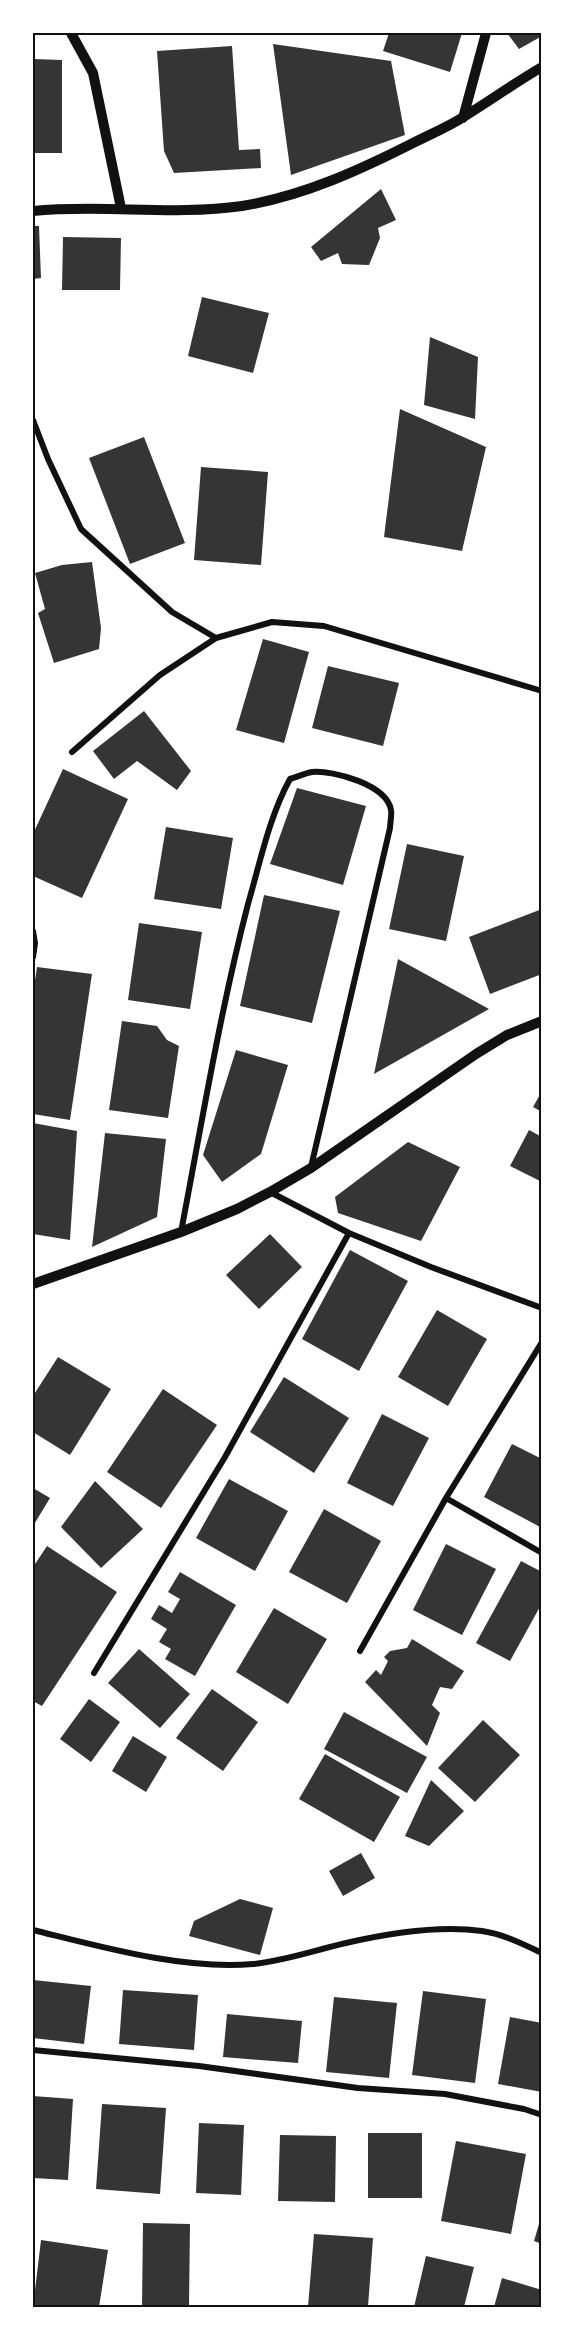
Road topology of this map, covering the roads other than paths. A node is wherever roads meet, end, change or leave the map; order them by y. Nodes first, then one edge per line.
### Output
1 (71, 33) edge
2 (486, 33) edge
3 (542, 67) edge
4 (464, 118) junction
5 (121, 208) junction
6 (33, 211) edge
7 (33, 420) edge
8 (216, 638) junction
9 (542, 691) edge
10 (72, 752) dead end
11 (33, 931) edge
12 (33, 957) edge
13 (542, 1021) edge
14 (311, 1167) junction
15 (270, 1192) junction
16 (181, 1232) junction
17 (349, 1233) junction
18 (33, 1284) edge
19 (542, 1308) edge
20 (542, 1342) edge
21 (446, 1498) junction
22 (542, 1553) edge
23 (360, 1651) dead end
24 (93, 1673) dead end
25 (33, 1930) edge
26 (542, 1953) edge
27 (33, 2050) edge
28 (542, 2115) edge

1 - 5 street
2 - 4 street
3 - 4 street
4 - 5 street
5 - 6 street
7 - 8 street
8 - 9 street
8 - 10 street
11 - 12 street
13 - 14 street
14 - 15 street
14 - 16 street
15 - 16 street
15 - 17 street
16 - 18 street
17 - 19 street
17 - 24 street
20 - 21 street
21 - 22 street
21 - 23 street
25 - 26 street
27 - 28 street

